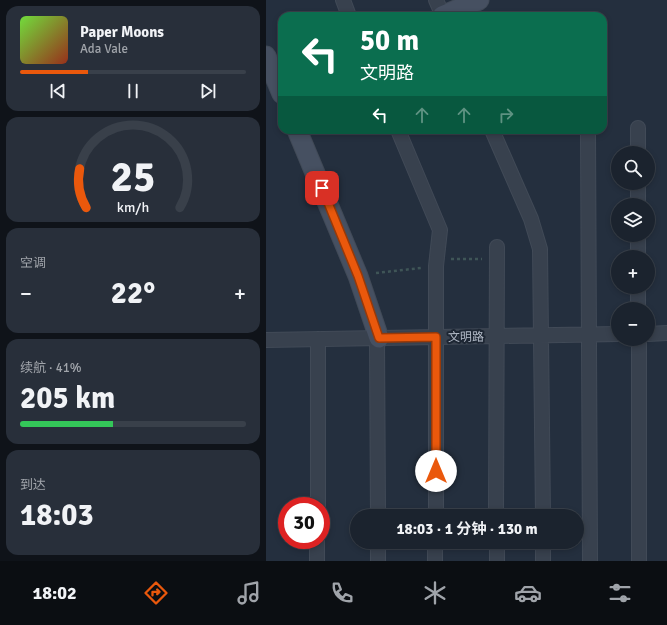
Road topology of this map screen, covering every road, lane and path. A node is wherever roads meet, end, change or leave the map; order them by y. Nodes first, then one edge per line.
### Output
1 (343, 0) edge
2 (436, 0) edge
3 (479, 0) edge
4 (348, 12) edge
5 (440, 12) edge
6 (451, 12) edge
7 (266, 56) edge
8 (277, 90) edge
9 (638, 128) dead end
10 (299, 134) edge
11 (400, 134) edge
12 (494, 134) edge
13 (588, 134) edge
14 (638, 146) edge
15 (497, 252) joint
16 (436, 263) junction
17 (358, 276) junction
18 (667, 333) edge
19 (589, 334) junction
20 (611, 334) edge
21 (655, 334) edge
22 (541, 335) junction
23 (496, 336) junction
24 (436, 337) junction
25 (378, 338) junction
26 (318, 339) junction
27 (266, 340) edge
28 (638, 346) edge
29 (318, 497) edge
30 (378, 509) edge
31 (436, 509) edge
32 (496, 509) edge
33 (543, 509) edge
34 (317, 549) edge
35 (378, 549) edge
36 (435, 549) edge
37 (496, 549) edge
38 (543, 549) edge
39 (317, 561) edge
40 (378, 561) edge
41 (435, 561) edge
42 (496, 561) edge
43 (543, 561) edge
44 (590, 561) edge
45 (639, 561) edge

1 - 4 street
2 - 5 street
3 - 6 street
7 - 8 street
9 - 14 street
10 - 17 street
11 - 16 street
12 - 22 street
13 - 19 street
15 - 16 path
15 - 23 street
16 - 17 path
16 - 24 street
17 - 25 street
18 - 21 street
19 - 20 street, 文明路
19 - 22 street, 文明路
19 - 44 street
22 - 23 street, 文明路
22 - 33 street
23 - 24 street, 文明路
23 - 32 street
24 - 25 street, 文明路
24 - 31 street
25 - 26 street, 文明路
25 - 30 street
26 - 27 street, 文明路
26 - 29 street
28 - 45 street
34 - 39 street
35 - 40 street
36 - 41 street
37 - 42 street
38 - 43 street

